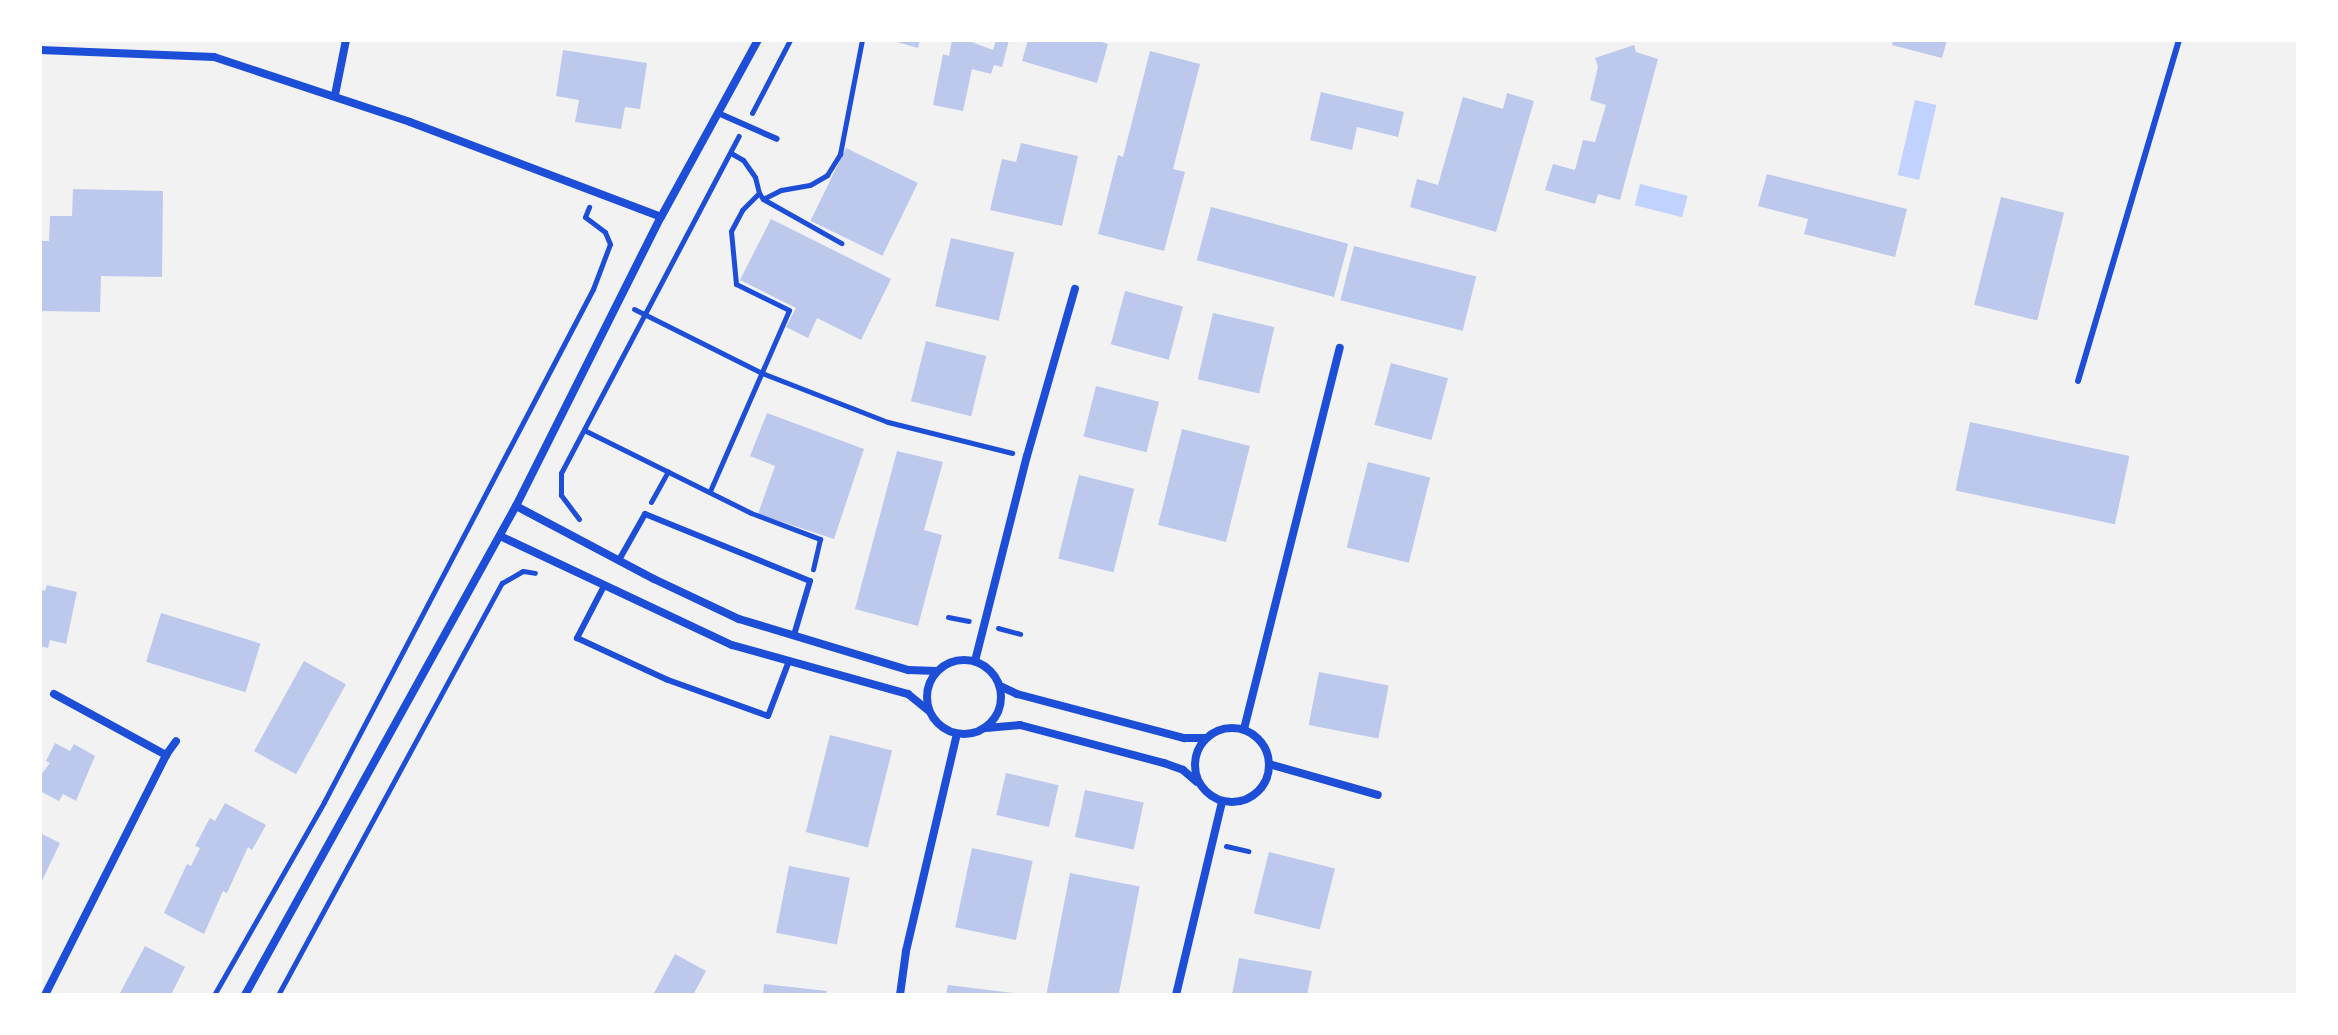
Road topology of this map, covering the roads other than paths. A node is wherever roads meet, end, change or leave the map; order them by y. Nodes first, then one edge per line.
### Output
1 (346, 40) edge
2 (758, 40) edge
3 (2179, 40) edge
4 (40, 50) edge
5 (335, 95) junction
6 (718, 113) junction
7 (777, 139) dead end
8 (661, 217) junction
9 (1075, 289) dead end
10 (1340, 348) dead end
11 (2078, 381) dead end
12 (516, 506) junction
13 (500, 536) junction
14 (619, 560) junction
15 (604, 586) junction
16 (794, 635) junction
17 (789, 661) junction
18 (975, 661) junction
19 (937, 671) junction
20 (1000, 686) junction
21 (54, 694) dead end
22 (929, 711) junction
23 (985, 729) junction
24 (1244, 729) junction
25 (957, 734) junction
26 (1206, 738) junction
27 (176, 741) dead end
28 (166, 755) junction
29 (1269, 764) junction
30 (1199, 783) junction
31 (1378, 795) dead end
32 (1222, 802) junction
33 (45, 995) edge
34 (245, 995) edge
35 (900, 995) edge
36 (1176, 995) edge

1 - 5 street
2 - 6 street
3 - 11 lane
4 - 5 street
5 - 8 street
6 - 7 lane
6 - 8 street
8 - 12 street
9 - 18 street
10 - 24 street
12 - 13 street
12 - 14 street
13 - 15 street
13 - 34 street
14 - 16 street
14 - 16 lane
15 - 17 street
15 - 17 lane
16 - 19 street
17 - 22 street
18 - 19 street
18 - 20 street
19 - 22 street
20 - 23 street
20 - 26 street
21 - 28 street
22 - 25 street
23 - 25 street
23 - 30 street
24 - 26 street
24 - 29 street
25 - 35 street
26 - 30 street
27 - 28 street
28 - 33 street
29 - 31 street
29 - 32 street
30 - 32 street
32 - 36 street

